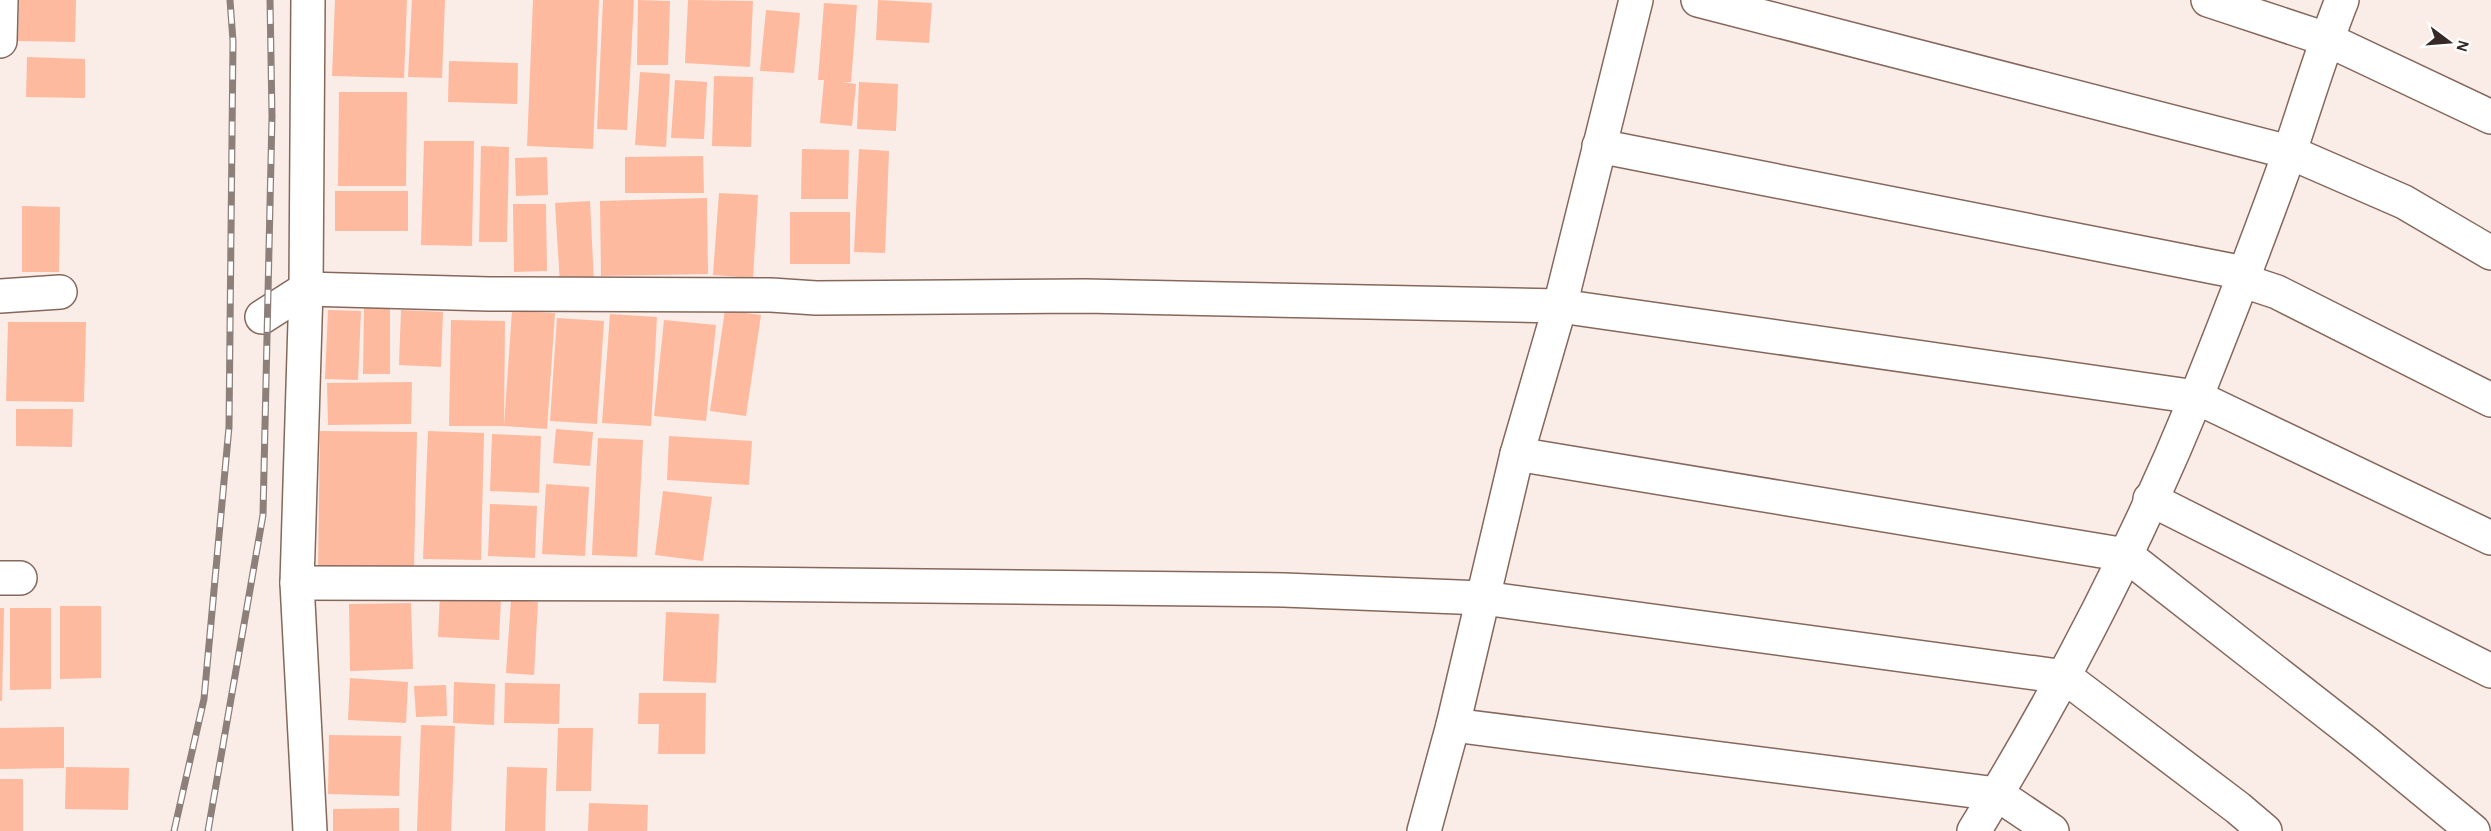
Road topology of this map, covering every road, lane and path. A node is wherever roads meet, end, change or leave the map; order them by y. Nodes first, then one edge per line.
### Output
1 (1, 0) edge
2 (308, 0) edge
3 (1636, 0) edge
4 (1698, 0) edge
5 (2208, 0) edge
6 (2342, 0) edge
7 (2326, 39) junction
8 (0, 40) edge
9 (2491, 117) edge
10 (1599, 146) junction
11 (2289, 152) junction
12 (2491, 253) edge
13 (2243, 276) junction
14 (306, 289) junction
15 (60, 292) dead end
16 (0, 296) edge
17 (1560, 306) junction
18 (262, 316) dead end
19 (2196, 397) junction
20 (2491, 400) edge
21 (1518, 454) junction
22 (2150, 499) junction
23 (2491, 538) edge
24 (2126, 555) junction
25 (297, 583) junction
26 (1483, 598) junction
27 (2491, 671) edge
28 (2065, 676) junction
29 (1453, 725) junction
30 (1997, 794) junction
31 (310, 831) edge
32 (1424, 831) edge
33 (1974, 831) edge
34 (2052, 831) edge
35 (2265, 831) edge
36 (2473, 831) edge

1 - 8 street
2 - 14 street
3 - 10 street
4 - 11 street
5 - 7 street
6 - 7 street
7 - 9 street
7 - 11 street
10 - 13 street
10 - 17 street
11 - 12 street
11 - 13 street
13 - 19 street
13 - 20 street
14 - 17 street
14 - 18 street
14 - 25 street
15 - 16 street
17 - 19 street
17 - 21 street
19 - 22 street
19 - 23 street
21 - 24 street
21 - 26 street
22 - 24 street
22 - 27 street
24 - 28 street
24 - 36 street
25 - 26 street
25 - 31 street
26 - 28 street
26 - 29 street
28 - 30 street
28 - 35 street
29 - 30 street
29 - 32 street
30 - 33 street
30 - 34 street

